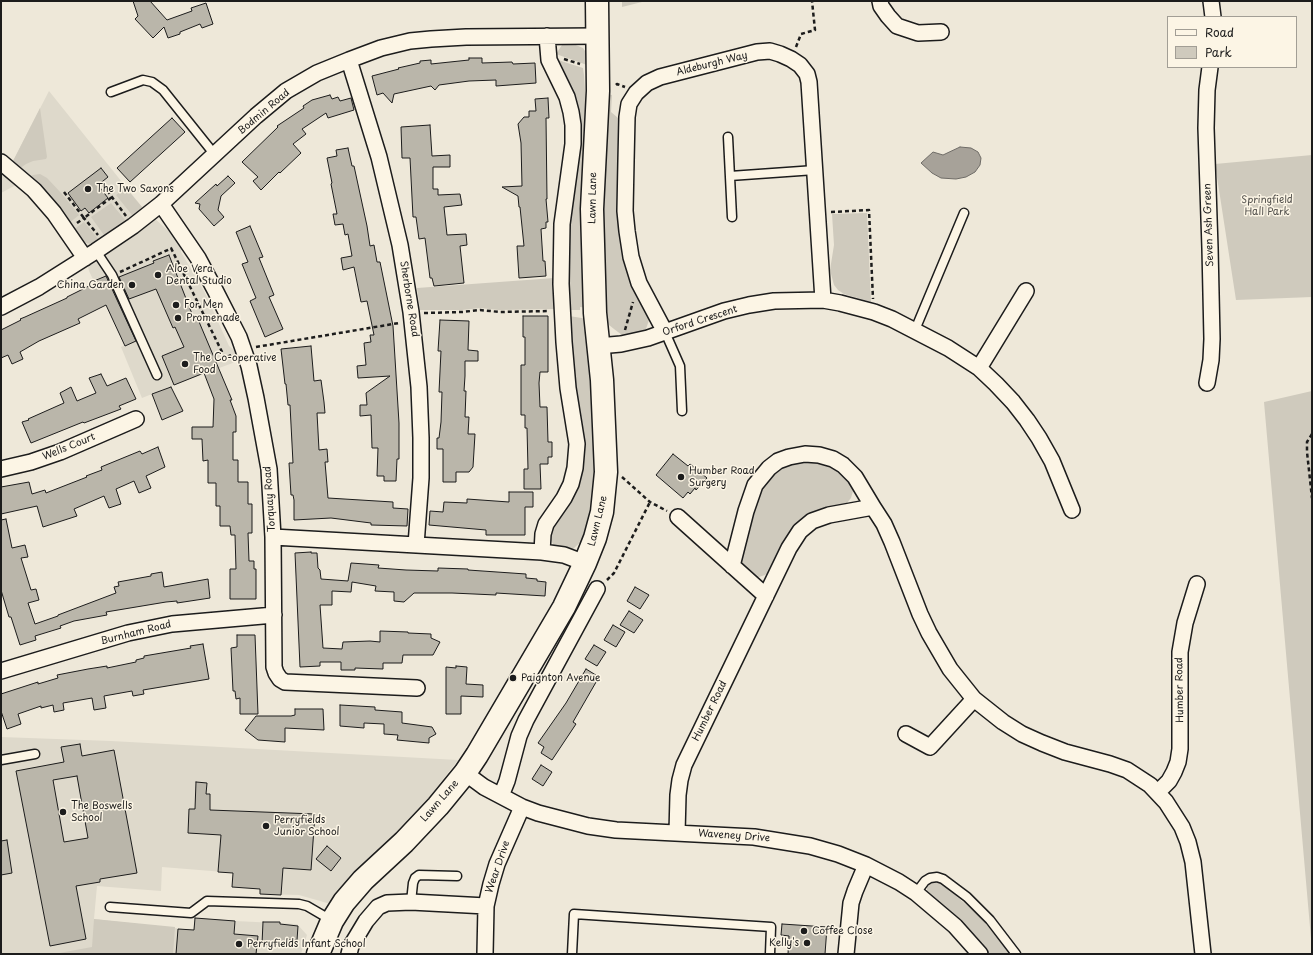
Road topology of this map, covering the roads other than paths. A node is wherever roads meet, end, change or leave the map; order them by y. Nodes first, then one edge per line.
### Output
1 (598, 1) edge
2 (880, 1) edge
3 (1211, 1) edge
4 (1213, 16) edge
5 (941, 32) dead end
6 (547, 36) junction
7 (598, 36) junction
8 (349, 60) junction
9 (1210, 68) edge
10 (111, 92) dead end
11 (728, 137) dead end
12 (215, 155) junction
13 (1, 162) edge
14 (815, 170) junction
15 (730, 176) junction
16 (161, 204) junction
17 (964, 213) dead end
18 (732, 217) dead end
19 (96, 251) junction
20 (1026, 291) dead end
21 (823, 300) junction
22 (1, 307) edge
23 (915, 330) junction
24 (665, 332) junction
25 (598, 346) junction
26 (978, 368) junction
27 (157, 375) dead end
28 (1208, 383) dead end
29 (682, 411) dead end
30 (136, 419) dead end
31 (1, 469) edge
32 (873, 507) junction
33 (1072, 510) dead end
34 (678, 517) road end
35 (273, 538) junction
36 (416, 545) junction
37 (542, 552) junction
38 (585, 562) junction
39 (732, 566) junction
40 (1197, 584) dead end
41 (597, 589) road end
42 (766, 596) junction
43 (274, 615) junction
44 (2, 668) edge
45 (418, 688) dead end
46 (974, 699) junction
47 (906, 734) dead end
48 (35, 754) dead end
49 (1, 760) edge
50 (465, 773) junction
51 (1158, 792) junction
52 (500, 796) junction
53 (522, 808) junction
54 (677, 833) junction
55 (866, 865) junction
56 (457, 876) dead end
57 (916, 893) junction
58 (411, 902) junction
59 (486, 906) junction
60 (110, 907) dead end
61 (332, 921) junction
62 (318, 954) edge
63 (349, 954) edge
64 (485, 954) edge
65 (572, 954) edge
66 (770, 954) edge
67 (846, 954) edge
68 (980, 954) edge
69 (1016, 954) edge
70 (1203, 954) edge

1 - 7 street, Lawn Lane
2 - 5 street
3 - 4 street
6 - 7 street, Bodmin Road
6 - 8 street, Bodmin Road
6 - 37 street
7 - 25 street, Lawn Lane
8 - 12 street, Bodmin Road
8 - 36 street, Sherborne Road
9 - 28 street, Seven Ash Green
10 - 12 lane
11 - 15 lane
12 - 16 street, Bodmin Road
13 - 19 street
14 - 15 lane
14 - 21 street, Aldeburgh Way
14 - 24 street, Aldeburgh Way
15 - 18 lane
16 - 19 street, Bodmin Road
16 - 35 street, Torquay Road
17 - 23 lane
19 - 22 street, Bodmin Road
19 - 27 lane
20 - 26 street
21 - 23 street, Orford Crescent
21 - 24 street, Orford Crescent
23 - 26 street, Orford Crescent
24 - 25 street, Orford Crescent
24 - 29 lane
25 - 38 street, Lawn Lane
26 - 33 street, Orford Crescent
30 - 31 street, Wells Court
32 - 39 street
32 - 42 street, Humber Road
32 - 46 street
34 - 39 street
35 - 36 street
35 - 43 street, Torquay Road
36 - 37 street
37 - 38 street
38 - 50 street, Lawn Lane
39 - 42 street
40 - 51 street, Humber Road
41 - 52 street
42 - 54 street, Humber Road
43 - 44 street, Burnham Road
43 - 45 street, Torquay Road
46 - 47 street
46 - 51 street
48 - 49 lane
50 - 52 street, Waveney Drive
50 - 61 street, Lawn Lane
51 - 70 street
52 - 53 street, Waveney Drive
53 - 54 street, Waveney Drive
53 - 59 street, Wear Drive
54 - 55 street, Waveney Drive
55 - 57 street, Waveney Drive
55 - 67 street
56 - 58 lane
57 - 68 street, Waveney Drive
57 - 69 lane
58 - 59 street
58 - 63 street
59 - 64 street, Wear Drive
60 - 61 lane
61 - 62 street, Lawn Lane
65 - 66 lane

